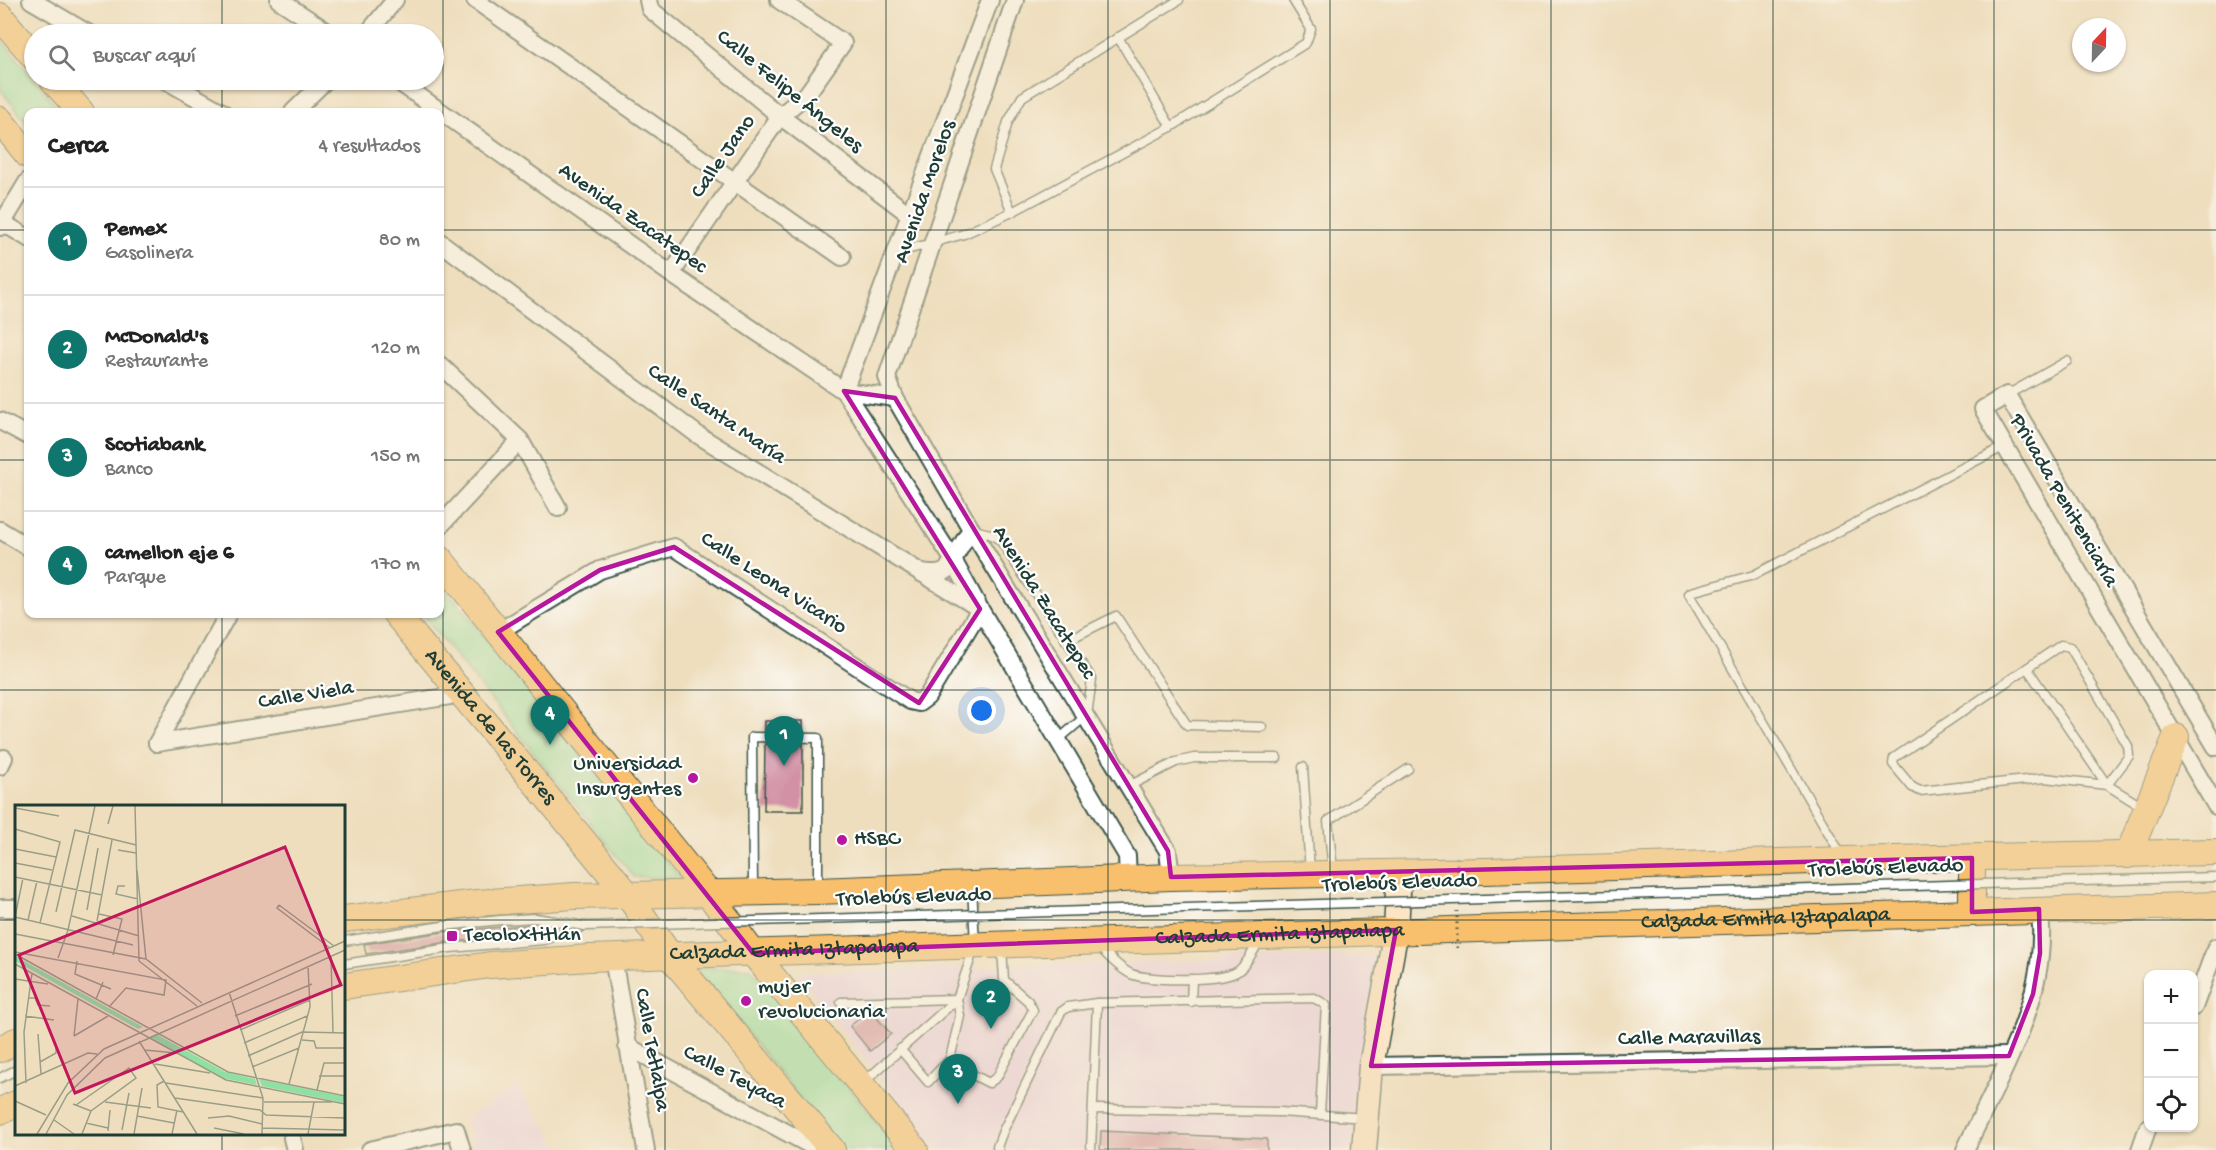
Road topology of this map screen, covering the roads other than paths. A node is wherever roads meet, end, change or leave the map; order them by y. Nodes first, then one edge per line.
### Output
1 (31, 0) edge
2 (279, 0) edge
3 (395, 0) edge
4 (475, 0) edge
5 (648, 0) edge
6 (780, 0) edge
7 (990, 0) edge
8 (1015, 0) edge
9 (1179, 0) edge
10 (1293, 0) edge
11 (0, 16) edge
12 (72, 24) edge
13 (316, 24) edge
14 (375, 24) edge
15 (1119, 37) junction
16 (24, 45) edge
17 (62, 90) edge
18 (78, 90) edge
19 (183, 90) edge
20 (316, 90) edge
21 (410, 90) edge
22 (78, 108) edge
23 (80, 108) edge
24 (215, 108) edge
25 (297, 108) edge
26 (436, 108) edge
27 (444, 114) edge
28 (780, 116) junction
29 (0, 120) edge
30 (1171, 127) junction
31 (24, 150) edge
32 (734, 183) junction
33 (24, 188) edge
34 (1012, 212) junction
35 (910, 215) junction
36 (1, 223) edge
37 (24, 235) edge
38 (933, 243) junction
39 (444, 245) edge
40 (896, 253) junction
41 (842, 257) dead end
42 (670, 274) junction
43 (2067, 361) dead end
44 (444, 369) edge
45 (844, 391) junction
46 (2007, 395) junction
47 (895, 398) junction
48 (0, 421) edge
49 (24, 434) edge
50 (519, 440) junction
51 (2005, 446) junction
52 (558, 508) dead end
53 (444, 522) edge
54 (971, 529) junction
55 (0, 530) edge
56 (24, 545) edge
57 (952, 558) junction
58 (444, 565) edge
59 (919, 573) junction
60 (980, 609) junction
61 (226, 618) edge
62 (399, 618) edge
63 (498, 632) junction
64 (1066, 641) junction
65 (2027, 668) junction
66 (463, 694) junction
67 (1087, 715) junction
68 (2199, 719) junction
69 (1262, 726) dead end
70 (2176, 737) junction
71 (1059, 739) junction
72 (2216, 747) edge
73 (1277, 758) dead end
74 (1303, 768) dead end
75 (1408, 769) dead end
76 (2107, 785) junction
77 (1129, 786) junction
78 (2216, 806) edge
79 (2147, 809) junction
80 (2216, 852) edge
81 (2128, 855) junction
82 (1972, 858) junction
83 (1844, 860) junction
84 (1399, 873) junction
85 (1322, 875) junction
86 (1171, 877) junction
87 (2216, 877) edge
88 (1128, 879) junction
89 (972, 886) junction
90 (818, 891) junction
91 (753, 892) junction
92 (708, 894) junction
93 (628, 895) junction
94 (2216, 905) edge
95 (2039, 909) junction
96 (1972, 912) junction
97 (345, 919) edge
98 (585, 926) junction
99 (1396, 930) junction
100 (1264, 935) junction
101 (345, 941) edge
102 (1092, 941) junction
103 (1002, 944) junction
104 (975, 945) junction
105 (2216, 947) edge
106 (753, 953) junction
107 (670, 956) junction
108 (613, 958) junction
109 (345, 964) edge
110 (1192, 979) junction
111 (345, 986) edge
112 (2198, 994) edge
113 (957, 999) junction
114 (841, 1002) dead end
115 (1191, 1002) junction
116 (1097, 1003) junction
117 (15, 1042) edge
118 (627, 1046) junction
119 (0, 1049) edge
120 (900, 1049) junction
121 (2009, 1056) junction
122 (950, 1059) junction
123 (1371, 1066) junction
124 (15, 1070) edge
125 (0, 1078) edge
126 (862, 1083) junction
127 (1093, 1109) junction
128 (1320, 1114) junction
129 (1366, 1118) junction
130 (2146, 1132) edge
131 (370, 1150) edge
132 (462, 1150) edge
133 (646, 1150) edge
134 (819, 1150) edge
135 (832, 1150) edge
136 (915, 1150) edge
137 (999, 1150) edge
138 (1091, 1150) edge
139 (1364, 1150) edge
140 (1965, 1150) edge
141 (2140, 1150) edge

1 - 12 street
2 - 13 street
3 - 14 street
4 - 32 street
5 - 28 street, Calle Felipe Ángeles
6 - 28 street, Calle Jano
7 - 35 street, Avenida Morelos
8 - 38 street, Avenida Morelos
9 - 15 lane
10 - 30 lane
11 - 16 main road
15 - 30 lane
15 - 34 lane
17 - 22 main road
18 - 23 main road
19 - 24 street
20 - 25 street
21 - 26 street, Avenida Zacatepec
27 - 42 street, Avenida Zacatepec
28 - 32 street, Calle Jano
28 - 35 street, Calle Felipe Ángeles
29 - 31 main road
30 - 34 lane
32 - 41 street
32 - 42 street, Calle Jano
33 - 36 street
34 - 38 lane
35 - 40 street, Avenida Morelos
36 - 37 street
38 - 40 lane
38 - 47 street, Avenida Morelos
39 - 59 street, Calle Santa María
40 - 45 street, Avenida Morelos
42 - 45 street, Avenida Zacatepec
43 - 46 lane
44 - 50 street
45 - 47 street, Avenida Zacatepec
45 - 57 street, Avenida Zacatepec
46 - 51 street, Privada Penitenciaría
46 - 68 street, Privada Penitenciaría
47 - 54 street, Avenida Zacatepec
48 - 49 street
50 - 52 street
50 - 53 street
51 - 70 street, Privada Penitenciaría
51 - 83 lane
54 - 57 street
54 - 64 lane
54 - 67 street, Avenida Zacatepec
55 - 56 street
57 - 59 street
57 - 60 street, Avenida Zacatepec
58 - 63 main road
59 - 60 street, Calle Santa María
60 - 63 street, Calle Leona Vicario
60 - 71 street, Avenida Zacatepec
61 - 66 street, Calle Viela
62 - 66 main road, Avenida de las Torres
63 - 92 main road
64 - 67 lane
64 - 69 lane
65 - 76 lane
65 - 76 lane
65 - 76 lane
66 - 93 main road, Avenida de las Torres
67 - 71 lane
67 - 77 street, Avenida Zacatepec
68 - 70 street
68 - 72 street, Privada Penitenciaría
70 - 78 street, Privada Penitenciaría
70 - 79 main road
71 - 88 street, Avenida Zacatepec
73 - 77 lane
74 - 85 lane
75 - 85 lane
76 - 79 lane
77 - 86 street, Avenida Zacatepec
79 - 81 main road
80 - 81 main road
81 - 82 main road
82 - 83 main road
82 - 96 main road
83 - 84 main road
84 - 85 main road
84 - 99 street
85 - 86 main road
86 - 88 main road
87 - 98 lane, Trolebús Elevado, bridge
88 - 89 main road
89 - 90 main road
89 - 104 lane
90 - 91 main road
90 - 91 lane
91 - 92 main road
92 - 93 main road
92 - 106 main road
93 - 97 main road
93 - 107 main road, Avenida de las Torres
94 - 95 main road, Calzada Ermita Iztapalapa
95 - 96 main road, Calzada Ermita Iztapalapa
95 - 121 street
96 - 99 main road, Calzada Ermita Iztapalapa
98 - 101 lane, Trolebús Elevado, bridge
98 - 109 lane, Trolebús Elevado
99 - 100 main road, Calzada Ermita Iztapalapa
99 - 123 street
100 - 102 main road, Calzada Ermita Iztapalapa
100 - 110 lane
102 - 103 main road, Calzada Ermita Iztapalapa
102 - 110 lane
103 - 104 main road, Calzada Ermita Iztapalapa
103 - 122 lane
104 - 106 main road, Calzada Ermita Iztapalapa
104 - 113 lane
105 - 112 street
106 - 107 main road, Calzada Ermita Iztapalapa
106 - 126 main road
107 - 108 main road, Calzada Ermita Iztapalapa
107 - 135 main road, Avenida de las Torres
108 - 111 main road, Calzada Ermita Iztapalapa
108 - 118 street, Calle Tetlalpa
110 - 115 lane
113 - 114 lane
113 - 120 lane
113 - 122 lane
115 - 116 lane
115 - 128 lane
116 - 127 lane
116 - 137 lane
117 - 119 main road
118 - 133 street, Calle Tetlalpa
118 - 134 street, Calle Teyaca
120 - 122 lane
120 - 126 lane
121 - 123 street, Calle Maravillas
121 - 140 street
123 - 129 street
124 - 125 lane
126 - 136 main road
127 - 128 lane
127 - 138 lane
128 - 129 lane
129 - 139 street
130 - 141 street
131 - 132 street

